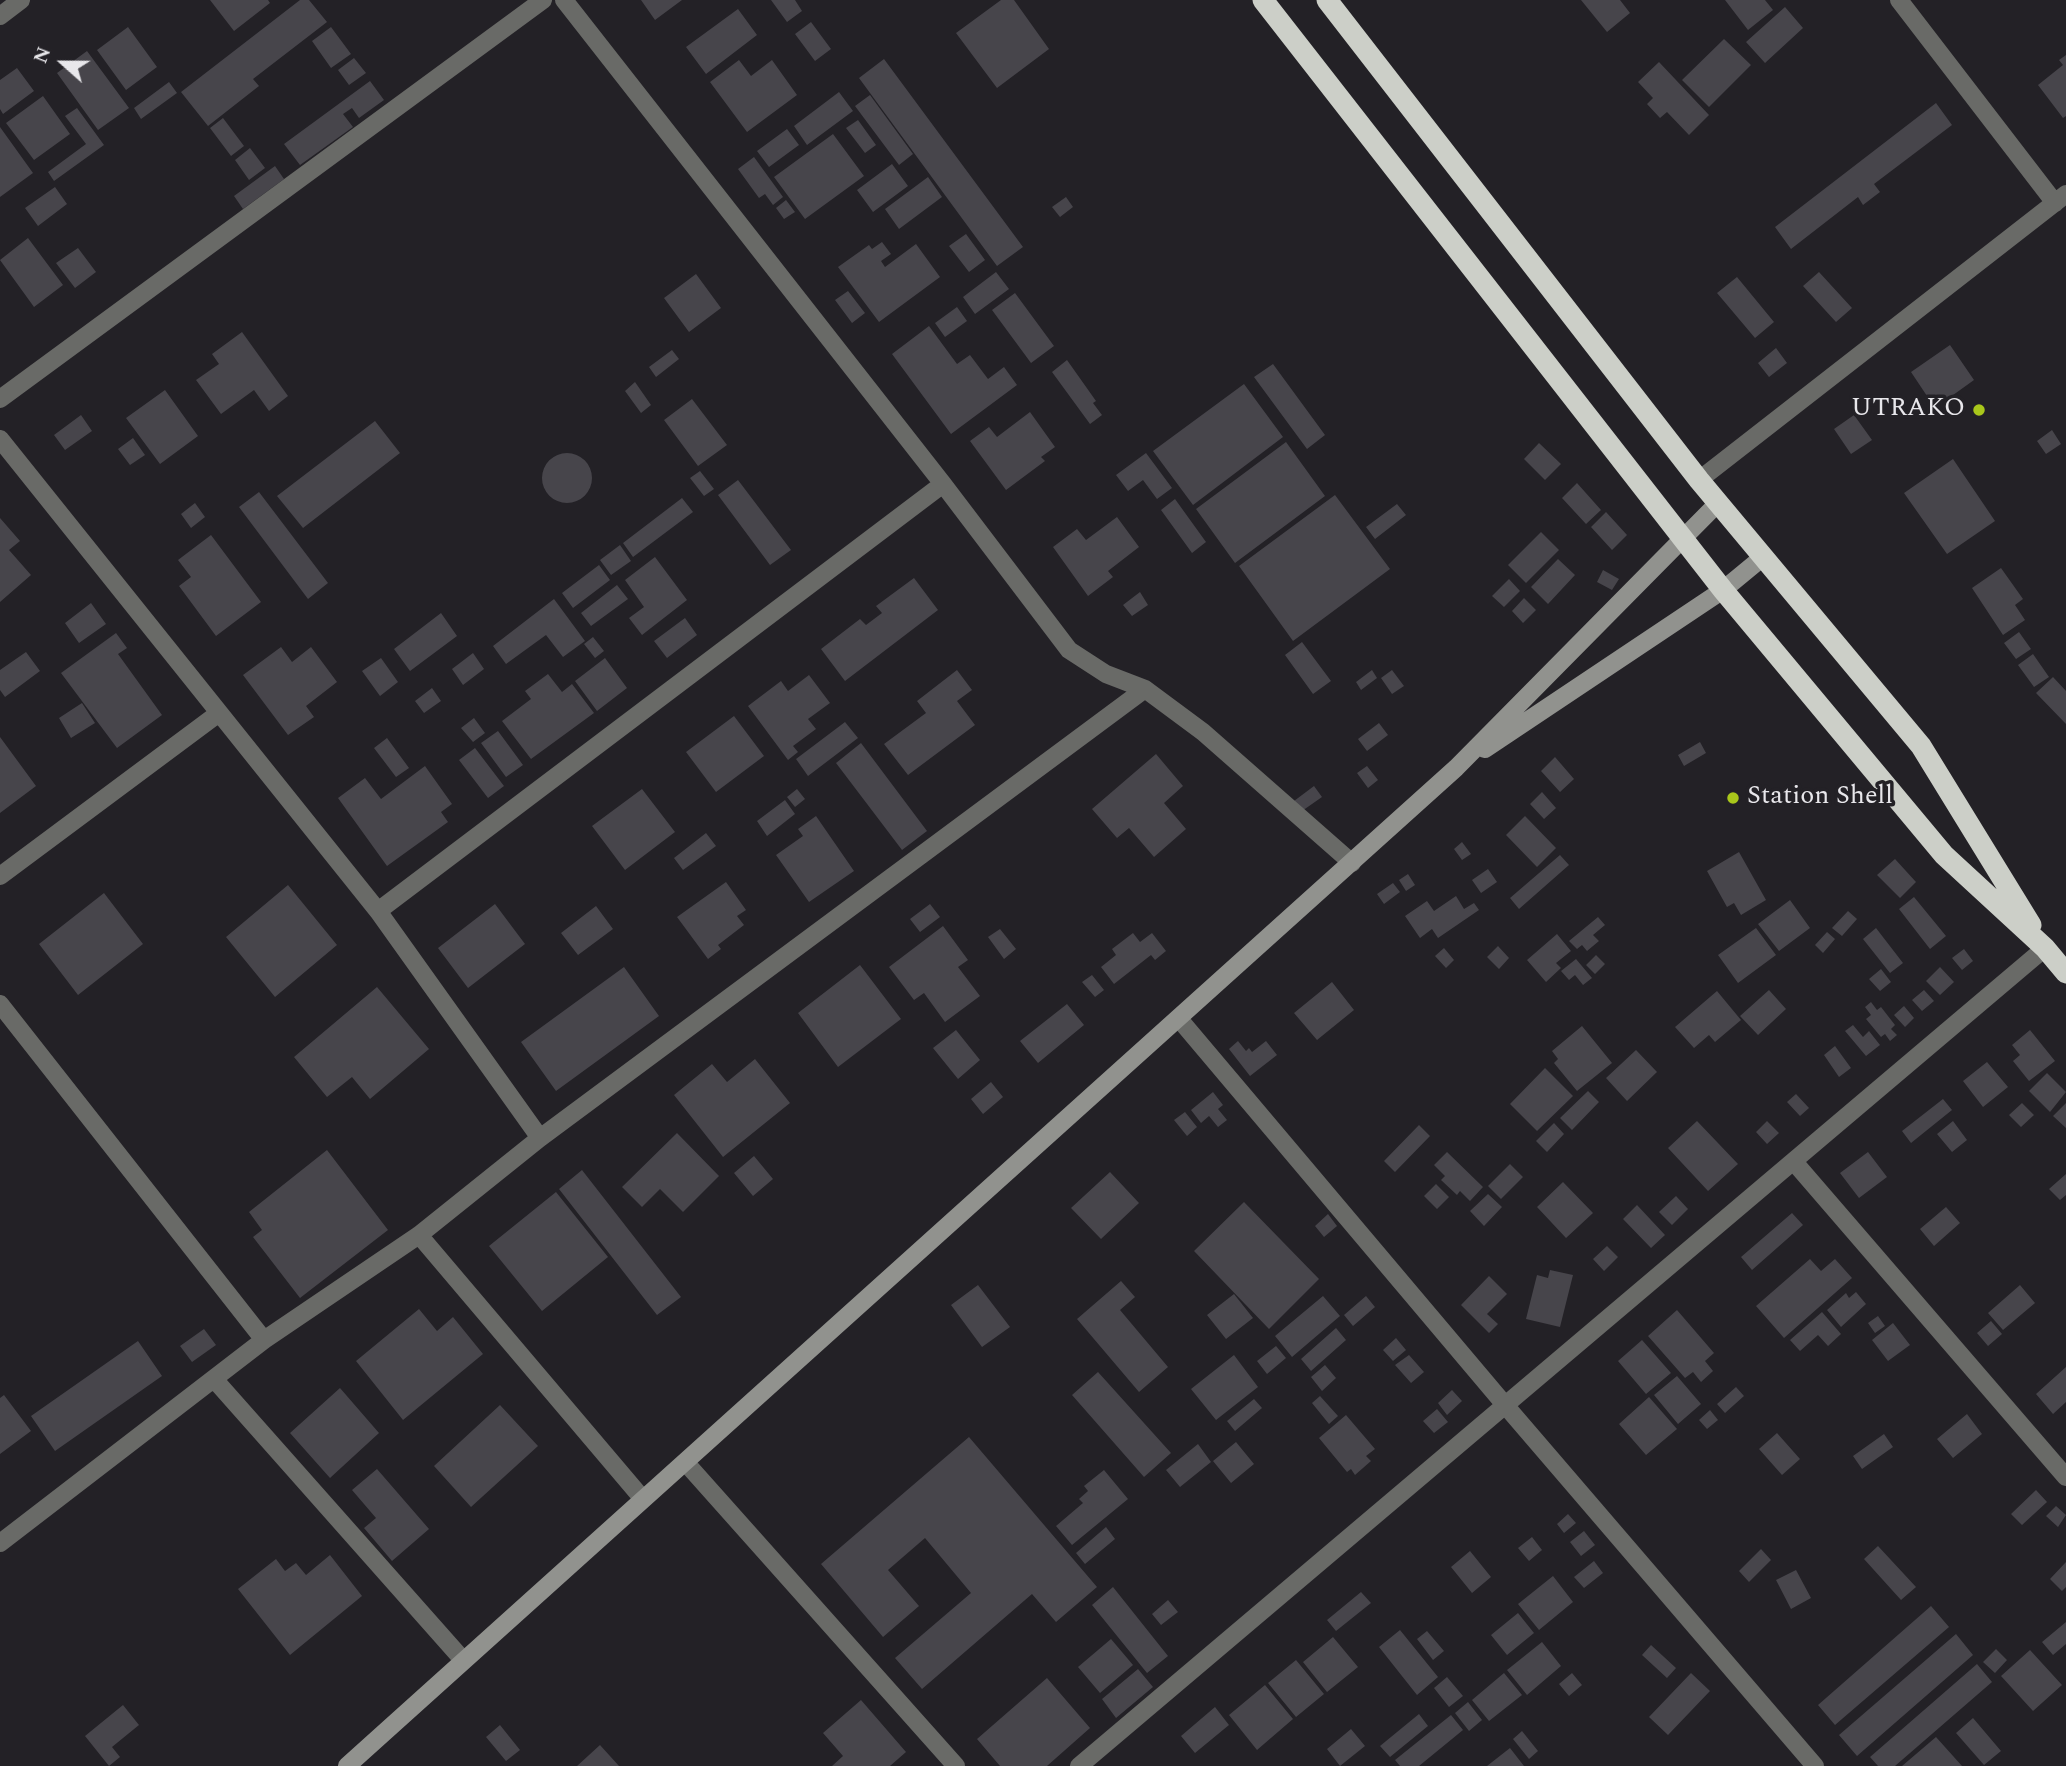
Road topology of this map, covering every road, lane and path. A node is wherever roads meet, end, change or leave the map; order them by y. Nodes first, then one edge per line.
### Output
1 (21, 0) edge
2 (543, 0) edge
3 (564, 0) edge
4 (1263, 0) edge
5 (1327, 0) edge
6 (1899, 0) edge
7 (0, 16) edge
8 (2060, 198) edge
9 (0, 399) edge
10 (0, 439) edge
11 (1699, 480) junction
12 (943, 484) junction
13 (1718, 503) junction
14 (1681, 537) junction
15 (1762, 557) junction
16 (1723, 590) junction
17 (1145, 689) junction
18 (219, 713) junction
19 (1456, 768) junction
20 (1352, 863) junction
21 (0, 876) edge
22 (378, 911) junction
23 (2045, 948) junction
24 (2066, 973) edge
25 (0, 1004) edge
26 (1180, 1020) junction
27 (540, 1138) junction
28 (1795, 1163) junction
29 (419, 1235) junction
30 (264, 1340) junction
31 (214, 1379) junction
32 (1505, 1405) junction
33 (686, 1463) junction
34 (2066, 1477) edge
35 (642, 1497) junction
36 (0, 1543) edge
37 (463, 1660) junction
38 (347, 1766) edge
39 (956, 1766) edge
40 (1079, 1766) edge
41 (1815, 1766) edge

1 - 7 street
2 - 9 street
3 - 12 street
4 - 14 highway
5 - 11 highway
6 - 8 street
8 - 11 street
10 - 18 street
11 - 13 highway
12 - 17 street
12 - 22 street
13 - 14 street
13 - 15 highway
14 - 16 highway
14 - 19 street
15 - 16 street
15 - 23 highway
16 - 19 street
16 - 23 highway
17 - 20 street
17 - 27 street
18 - 21 street
18 - 22 street
19 - 20 street
20 - 26 street
22 - 27 street
23 - 24 highway
23 - 28 street
25 - 30 street
26 - 32 street
26 - 33 street
27 - 29 street
28 - 32 street
28 - 34 street
29 - 30 street
29 - 35 street
30 - 31 street
31 - 36 street
31 - 37 street
32 - 40 street
32 - 41 street
33 - 35 street
33 - 39 street
35 - 37 street
37 - 38 street

